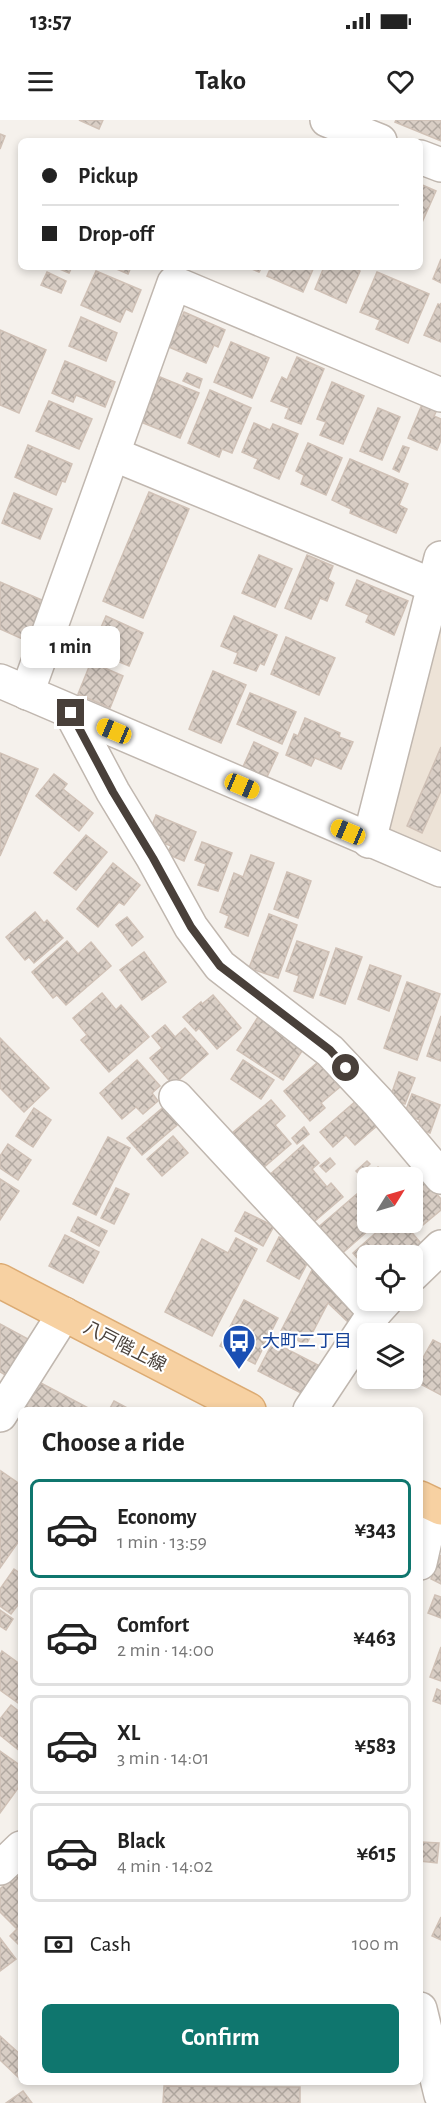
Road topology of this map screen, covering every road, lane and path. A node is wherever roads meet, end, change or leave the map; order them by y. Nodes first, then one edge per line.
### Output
1 (327, 120) edge
2 (372, 138) edge
3 (423, 158) edge
4 (441, 165) edge
5 (441, 395) edge
6 (113, 454) junction
7 (438, 572) edge
8 (14, 687) edge
9 (71, 713) junction
10 (369, 841) junction
11 (441, 870) edge
12 (176, 1097) dead end
13 (441, 1178) edge
14 (441, 1247) edge
15 (423, 1264) edge
16 (0, 1281) edge
17 (357, 1282) edge
18 (377, 1311) edge
19 (64, 1314) junction
20 (243, 1407) edge
21 (312, 1407) edge
22 (0, 1415) edge
23 (431, 1504) edge
24 (423, 1547) edge
25 (18, 1851) edge
26 (0, 1868) edge
27 (423, 2021) edge
28 (441, 2095) edge

1 - 2 street
3 - 4 street
5 - 6 street
6 - 7 street
6 - 8 street
7 - 10 street
8 - 9 street
9 - 10 street
9 - 13 street
10 - 11 street
12 - 17 street
14 - 15 street
16 - 19 main road, 八戸階上線
18 - 21 street
19 - 20 main road, 八戸階上線
19 - 22 street
23 - 24 street
25 - 26 street
27 - 28 street

